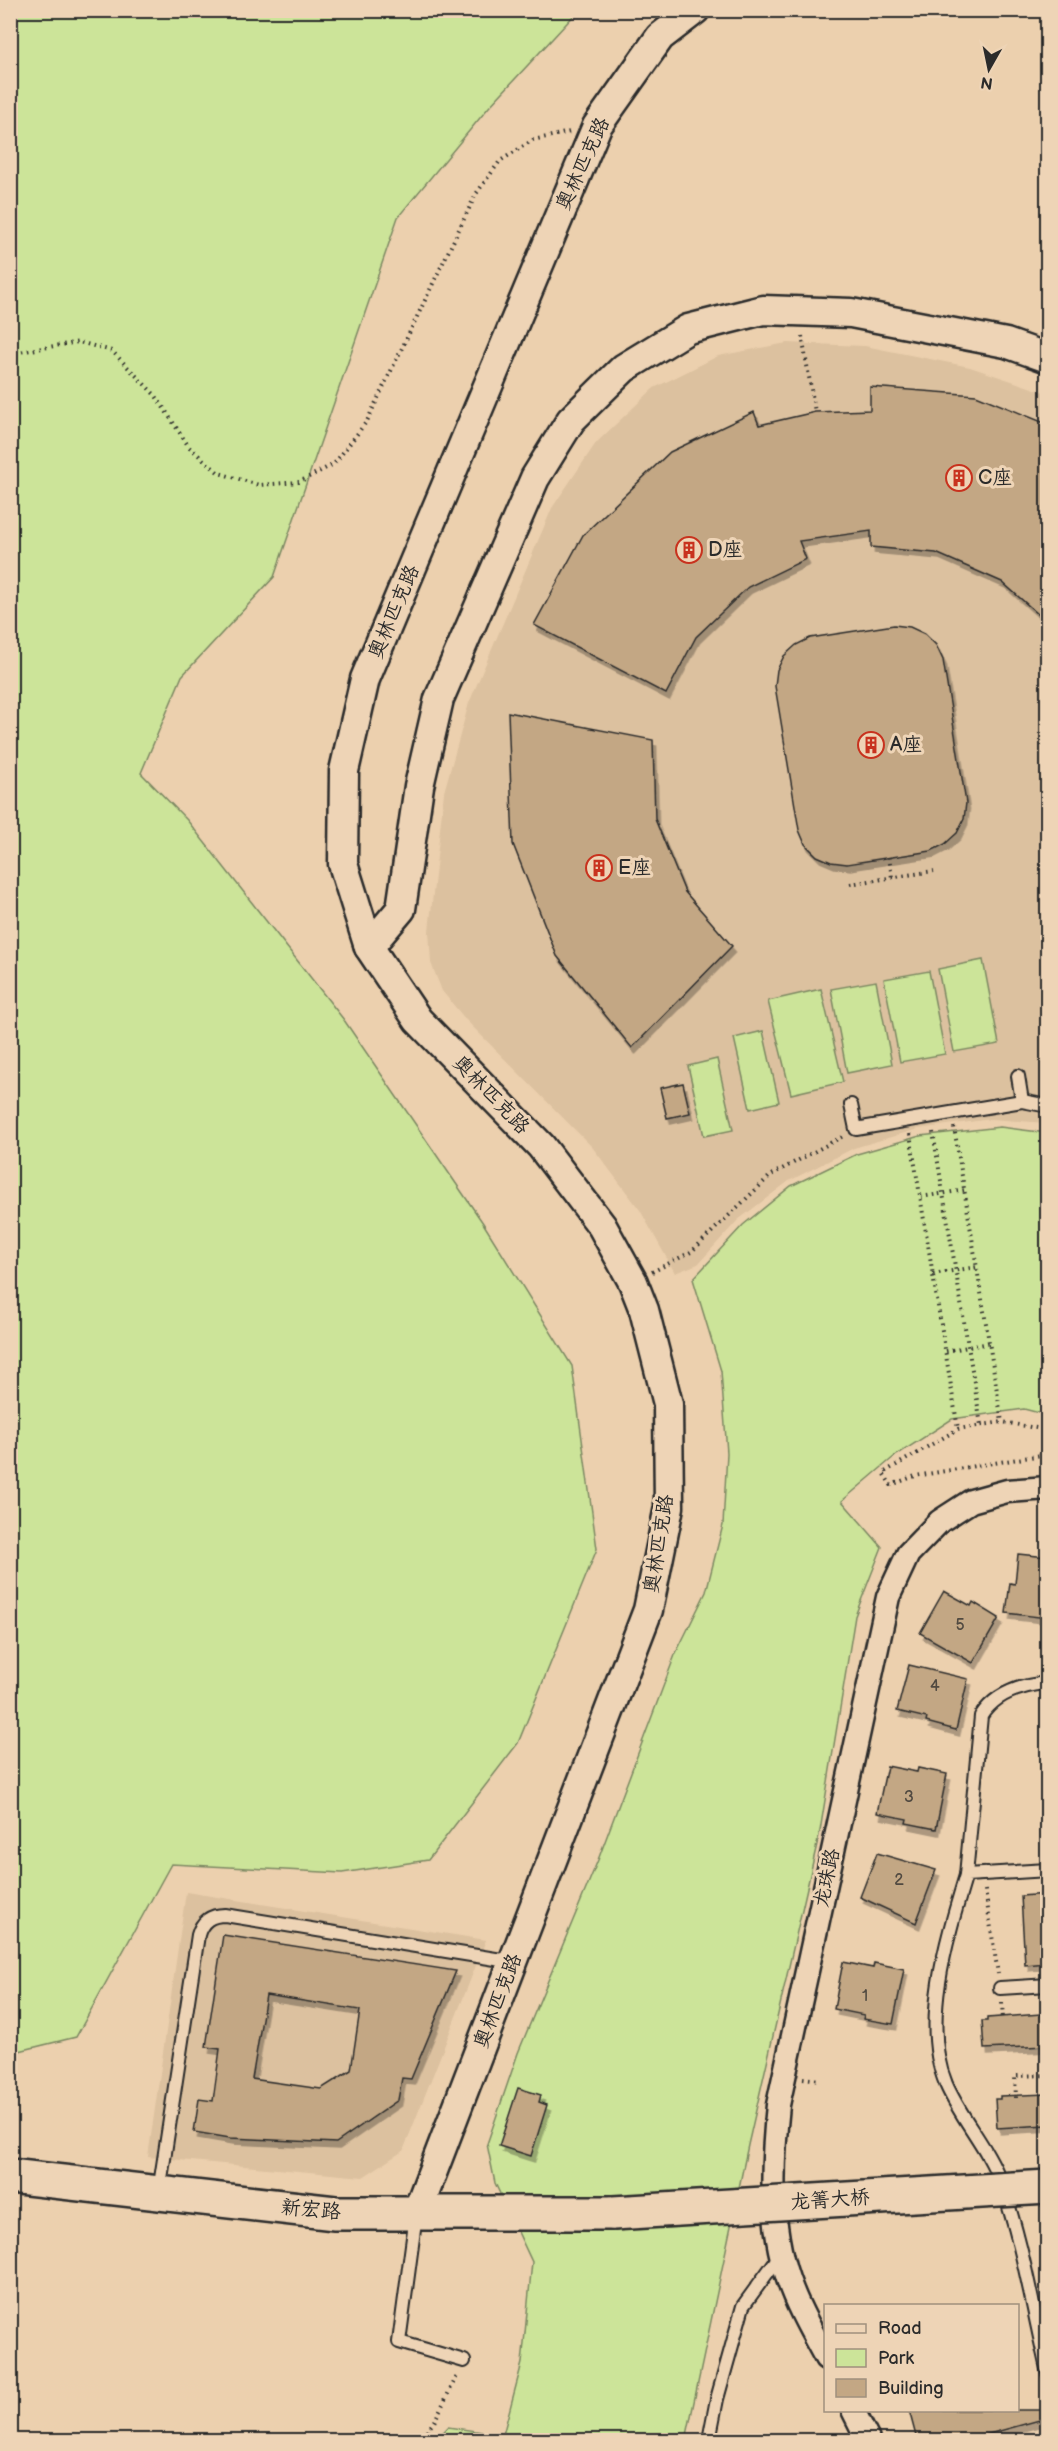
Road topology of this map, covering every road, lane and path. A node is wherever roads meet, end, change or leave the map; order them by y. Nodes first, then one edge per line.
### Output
1 (695, 10) edge
2 (597, 126) junction
3 (798, 311) junction
4 (10, 351) edge
5 (1047, 358) edge
6 (815, 412) dead end
7 (889, 857) dead end
8 (934, 871) dead end
9 (892, 878) junction
10 (850, 884) dead end
11 (369, 947) junction
12 (1018, 1076) dead end
13 (1022, 1101) junction
14 (851, 1105) dead end
15 (1047, 1106) edge
16 (952, 1112) junction
17 (930, 1116) junction
18 (908, 1120) junction
19 (856, 1129) junction
20 (965, 1190) junction
21 (943, 1193) junction
22 (921, 1197) junction
23 (977, 1267) junction
24 (955, 1270) junction
25 (933, 1274) junction
26 (633, 1282) junction
27 (990, 1343) junction
28 (968, 1347) junction
29 (946, 1351) junction
30 (1002, 1422) junction
31 (981, 1425) junction
32 (958, 1429) junction
33 (1047, 1430) edge
34 (1047, 1454) edge
35 (988, 1464) junction
36 (989, 1471) dead end
37 (1047, 1488) edge
38 (1047, 1683) edge
39 (1047, 1870) edge
40 (983, 1874) junction
41 (966, 1875) junction
42 (513, 1962) junction
43 (1047, 1985) edge
44 (1001, 1998) junction
45 (1044, 2002) dead end
46 (1045, 2017) dead end
47 (1003, 2020) dead end
48 (1047, 2075) edge
49 (813, 2080) dead end
50 (820, 2080) dead end
51 (1016, 2098) dead end
52 (10, 2176) edge
53 (1047, 2187) edge
54 (159, 2193) junction
55 (613, 2213) joint
56 (416, 2215) junction
57 (781, 2254) junction
58 (824, 2356) edge
59 (464, 2361) joint
60 (1047, 2373) edge
61 (854, 2412) edge
62 (419, 2440) edge
63 (709, 2440) edge
64 (868, 2440) edge

1 - 2 street, 奥林匹克路
2 - 4 path
2 - 11 street, 奥林匹克路
3 - 5 street
3 - 6 path
3 - 11 street
7 - 9 path
8 - 9 path
9 - 10 path
11 - 26 street, 奥林匹克路
12 - 13 lane
13 - 15 lane
13 - 16 lane
14 - 19 lane
16 - 17 lane
16 - 20 path
17 - 18 lane
17 - 21 path
18 - 19 lane
18 - 22 path
19 - 26 path
20 - 21 path
20 - 23 path
21 - 22 path
21 - 24 path
22 - 25 path
23 - 24 path
23 - 27 path
24 - 25 path
24 - 28 path
25 - 29 path
26 - 42 street, 奥林匹克路
27 - 28 path
27 - 30 path
28 - 29 path
28 - 31 path
29 - 32 path
30 - 31 path
30 - 33 path
31 - 32 path
32 - 35 path
34 - 35 path
35 - 36 path
37 - 57 street, 龙珠路
38 - 41 lane
39 - 40 lane
40 - 41 lane
40 - 44 path
41 - 60 lane
42 - 54 lane
42 - 56 street, 奥林匹克路
43 - 44 lane
44 - 47 path
45 - 46 path
48 - 51 path
49 - 50 path
52 - 54 main road, 新宏路
53 - 55 main road, 龙箐大桥, bridge
54 - 56 main road, 新宏路
55 - 56 main road, 新宏路
56 - 59 lane
57 - 58 street, 龙珠路
57 - 63 lane
59 - 62 path
61 - 64 street

